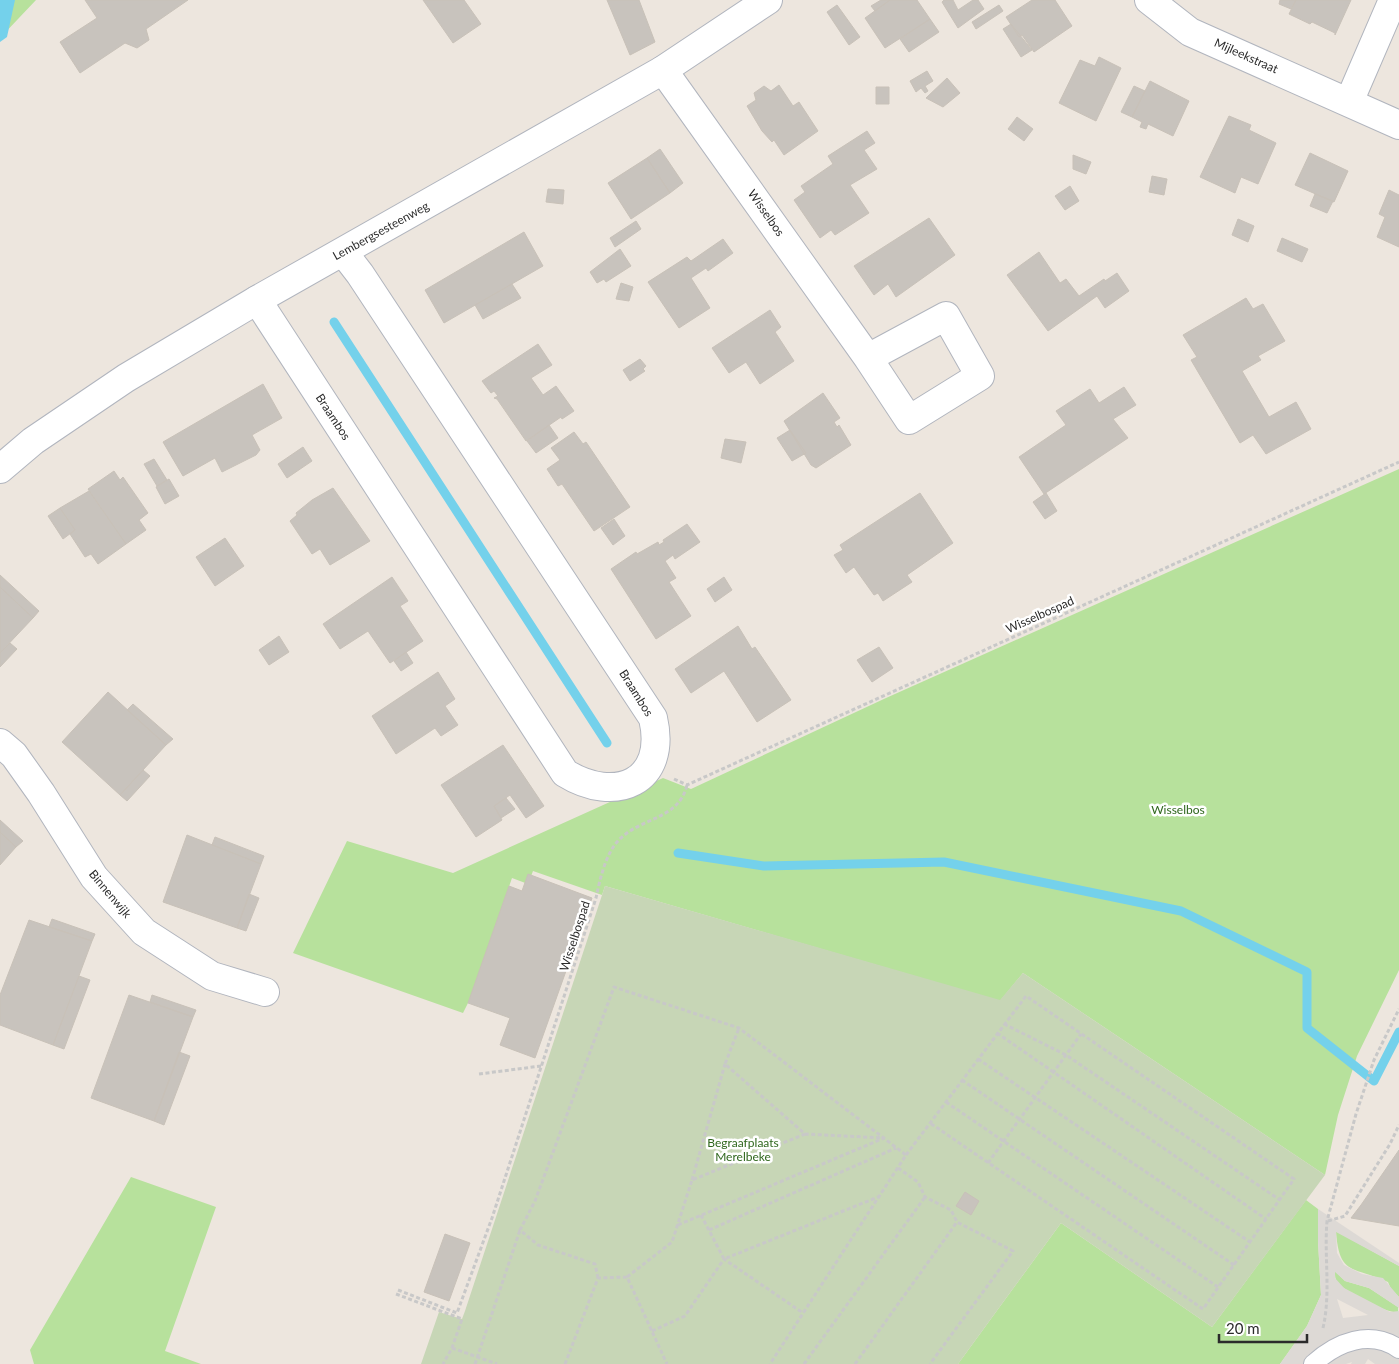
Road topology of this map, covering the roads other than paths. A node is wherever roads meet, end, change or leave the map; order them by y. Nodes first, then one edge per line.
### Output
1 (768, 0) edge
2 (1149, 0) edge
3 (1393, 0) edge
4 (663, 70) junction
5 (1349, 102) junction
6 (1399, 125) edge
7 (343, 252) junction
8 (257, 300) junction
9 (868, 358) dead end
10 (0, 469) edge
11 (0, 743) edge
12 (264, 992) dead end
13 (1399, 1349) edge
14 (1313, 1364) edge

1 - 4 street, Lembergsesteenweg
2 - 5 street, Mijleekstraat
3 - 5 street
4 - 7 street, Lembergsesteenweg
4 - 9 street, Wisselbos
5 - 6 street, Mijleekstraat
7 - 8 street, Lembergsesteenweg
7 - 8 street, Braambos
8 - 10 street, Lembergsesteenweg
11 - 12 street, Binnenwijk
13 - 14 lane

